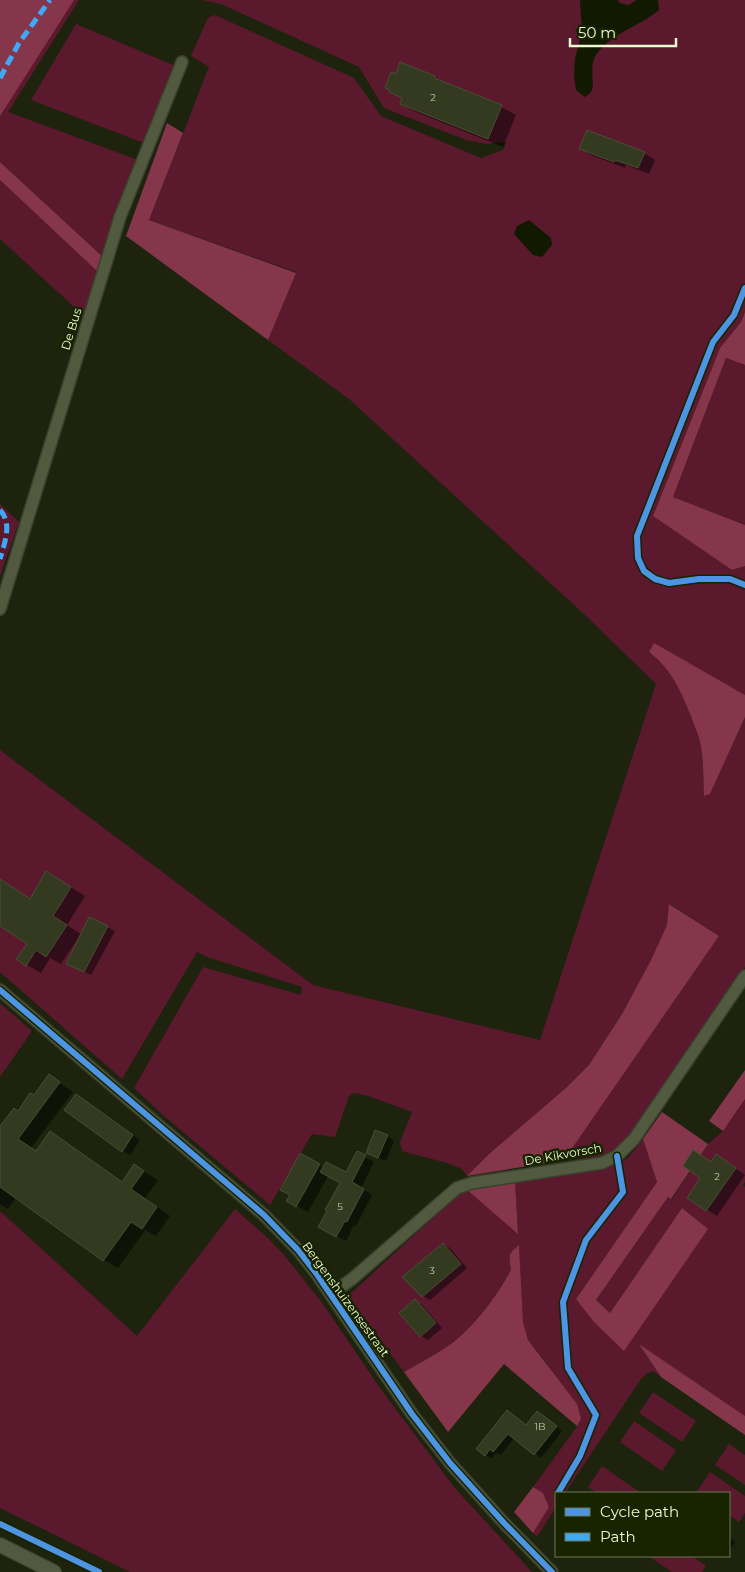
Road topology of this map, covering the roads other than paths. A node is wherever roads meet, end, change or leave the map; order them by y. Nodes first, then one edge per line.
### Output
1 (182, 62) dead end
2 (0, 609) edge
3 (745, 976) edge
4 (0, 990) edge
5 (331, 1294) junction
6 (0, 1545) edge
7 (54, 1572) edge
8 (552, 1572) edge

1 - 2 street, De Bus
3 - 5 street, De Kikvorsch
4 - 5 street, Bergenshuizensestraat
5 - 8 street, Bergenshuizensestraat
6 - 7 street

